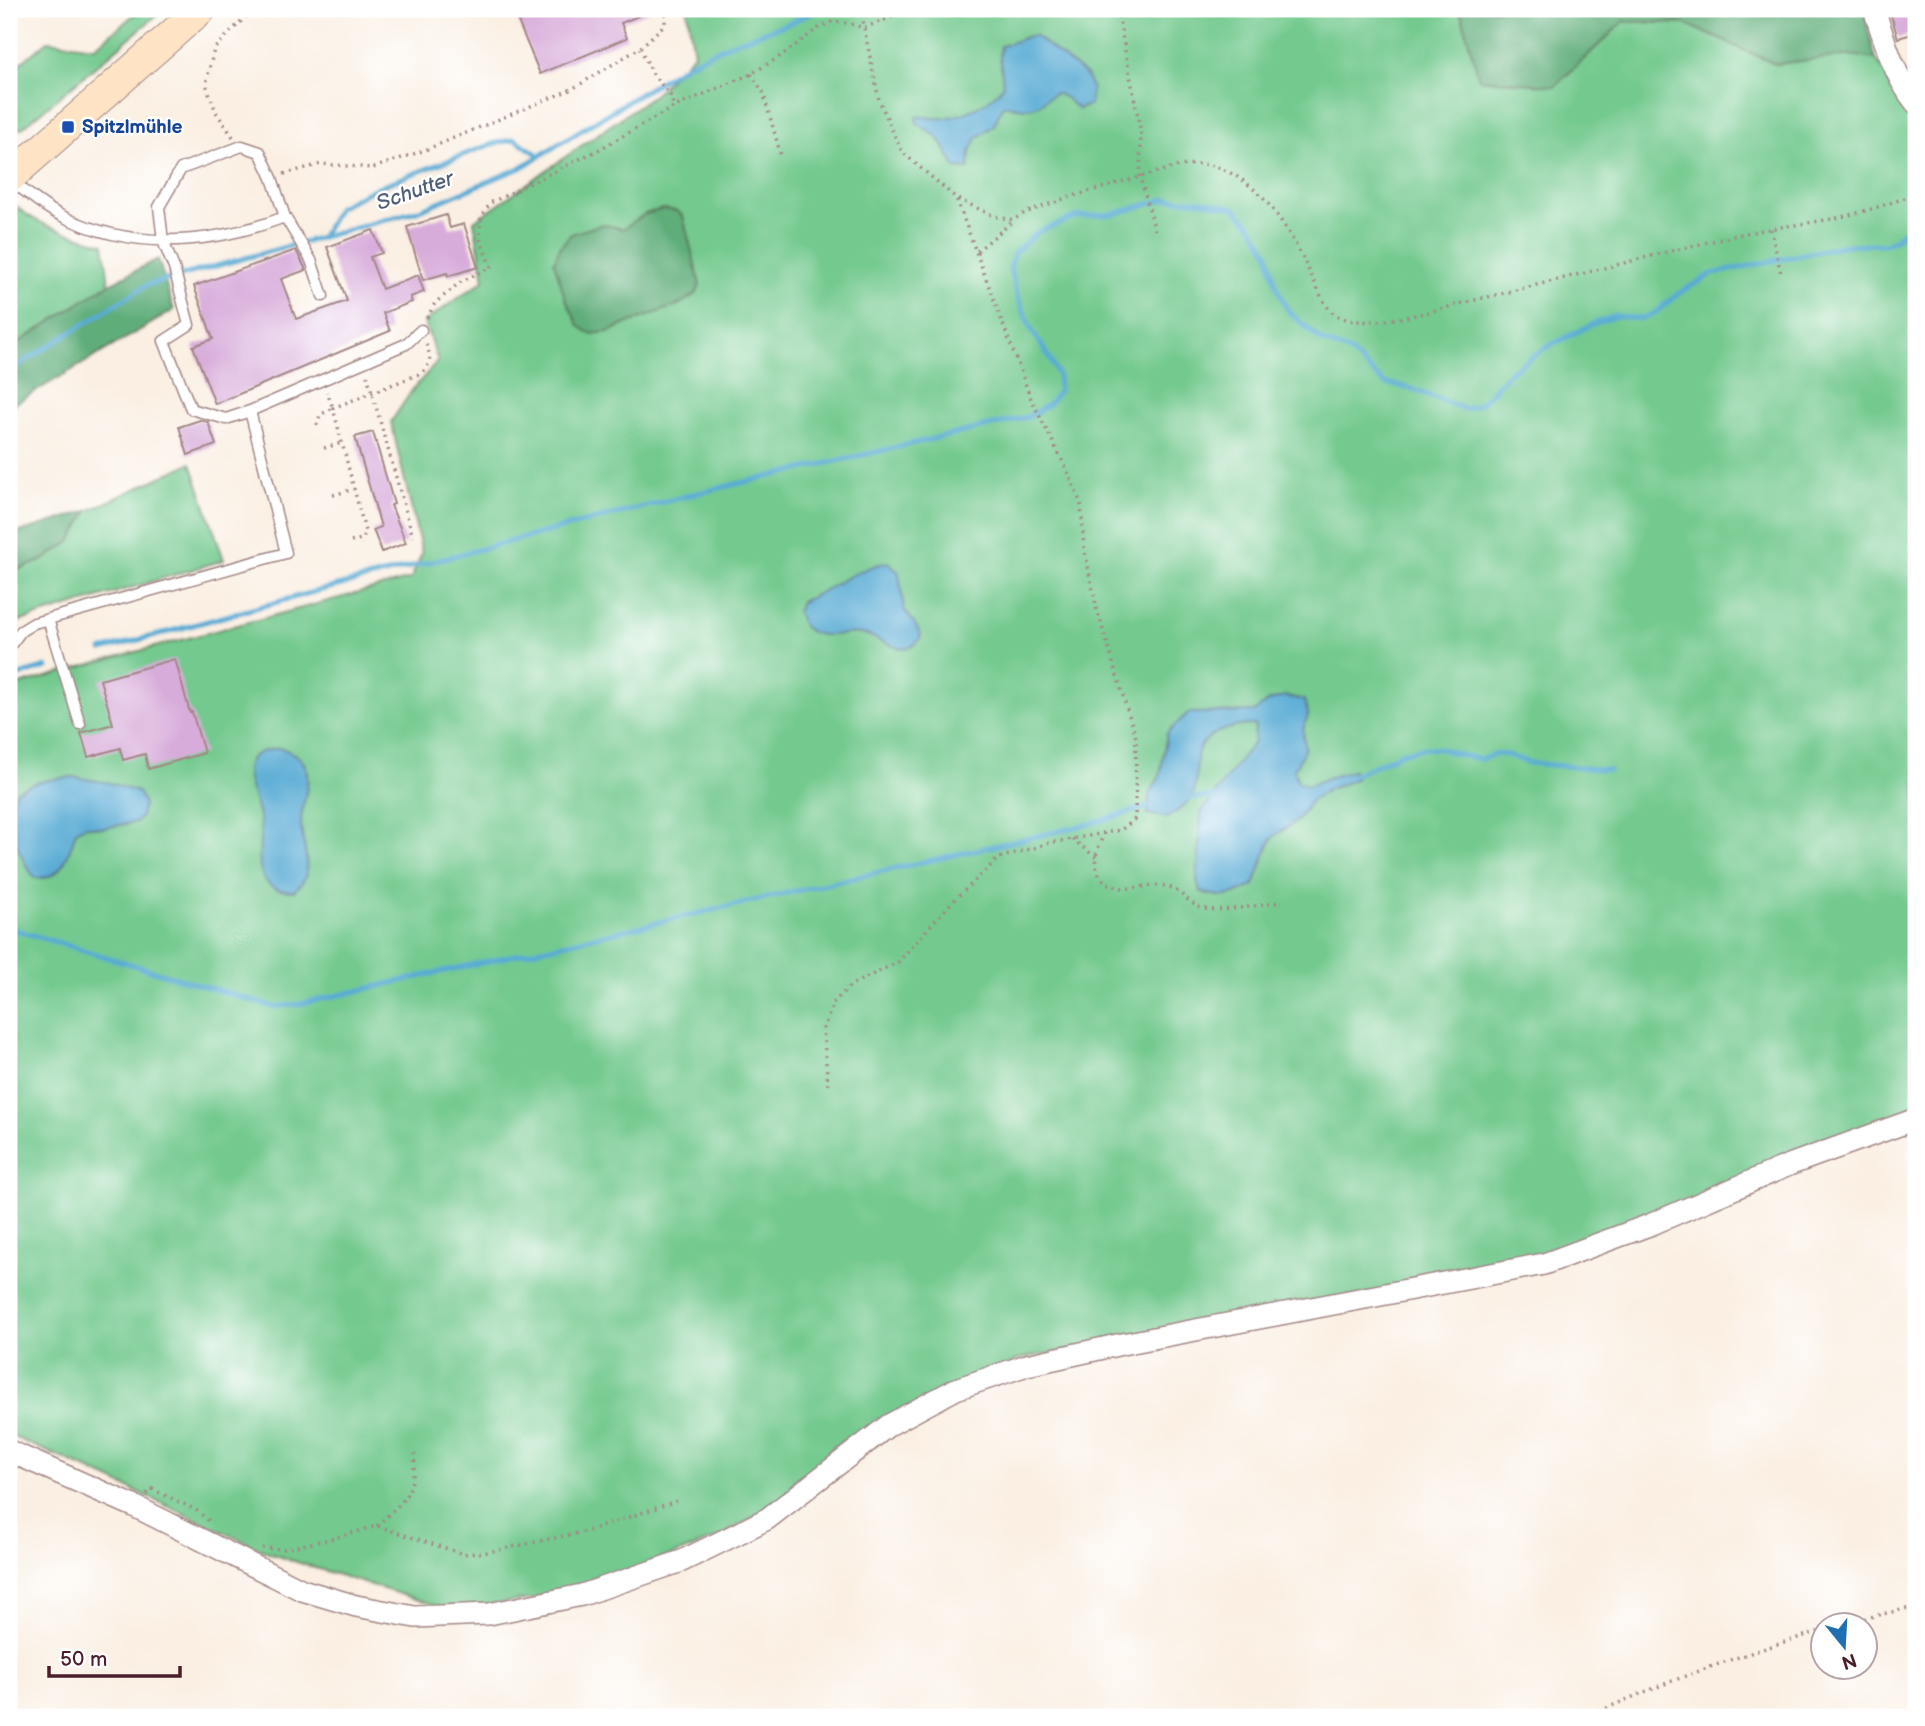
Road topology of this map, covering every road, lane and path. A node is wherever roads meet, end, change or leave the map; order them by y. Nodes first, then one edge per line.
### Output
1 (201, 9) edge
2 (253, 9) edge
3 (665, 9) edge
4 (912, 9) edge
5 (1117, 9) edge
6 (1874, 9) edge
7 (862, 10) edge
8 (864, 27) junction
9 (640, 48) junction
10 (751, 74) junction
11 (1916, 103) edge
12 (674, 107) junction
13 (242, 146) junction
14 (781, 156) dead end
15 (15, 170) edge
16 (1140, 177) junction
17 (272, 178) junction
18 (1916, 194) edge
19 (956, 198) junction
20 (285, 217) junction
21 (1013, 220) junction
22 (1771, 229) junction
23 (1155, 230) dead end
24 (163, 241) junction
25 (977, 251) junction
26 (1781, 274) dead end
27 (323, 296) dead end
28 (421, 330) junction
29 (363, 363) junction
30 (323, 380) junction
31 (373, 392) junction
32 (332, 408) junction
33 (250, 411) junction
34 (317, 425) dead end
35 (342, 443) junction
36 (324, 448) dead end
37 (354, 489) junction
38 (333, 495) dead end
39 (413, 537) dead end
40 (351, 542) dead end
41 (48, 619) junction
42 (9, 647) edge
43 (80, 724) dead end
44 (1104, 833) junction
45 (1072, 839) junction
46 (1096, 857) junction
47 (1282, 902) dead end
48 (828, 1085) dead end
49 (1916, 1119) edge
50 (9, 1451) edge
51 (415, 1454) dead end
52 (676, 1501) dead end
53 (136, 1507) junction
54 (377, 1526) junction
55 (216, 1527) dead end
56 (257, 1547) dead end
57 (1916, 1607) edge
58 (1880, 1615) edge
59 (1810, 1634) edge
60 (1587, 1717) edge

1 - 15 street
2 - 13 path
3 - 9 path
4 - 8 path
5 - 16 path
6 - 11 street
7 - 8 path
8 - 10 path
8 - 19 path
9 - 12 path
9 - 17 path
10 - 12 path
10 - 14 path
12 - 28 path
13 - 17 lane
13 - 24 lane
15 - 24 lane
16 - 21 path
16 - 22 path
16 - 23 path
17 - 20 lane
18 - 22 path
19 - 21 path
19 - 25 path
20 - 24 lane
20 - 27 lane
21 - 25 path
22 - 26 path
24 - 33 lane
25 - 44 path
28 - 29 lane
28 - 31 path
29 - 30 lane
29 - 31 path
30 - 32 path
30 - 33 lane
31 - 32 path
31 - 39 path
32 - 34 path
32 - 35 path
33 - 41 lane
35 - 36 path
35 - 37 path
37 - 38 path
37 - 40 path
41 - 42 lane
41 - 43 lane
44 - 45 path
44 - 46 path
45 - 46 path
45 - 48 path
46 - 47 path
49 - 53 street
50 - 53 street
51 - 54 path
52 - 54 path
53 - 55 path
54 - 56 path
57 - 58 path
59 - 60 path

